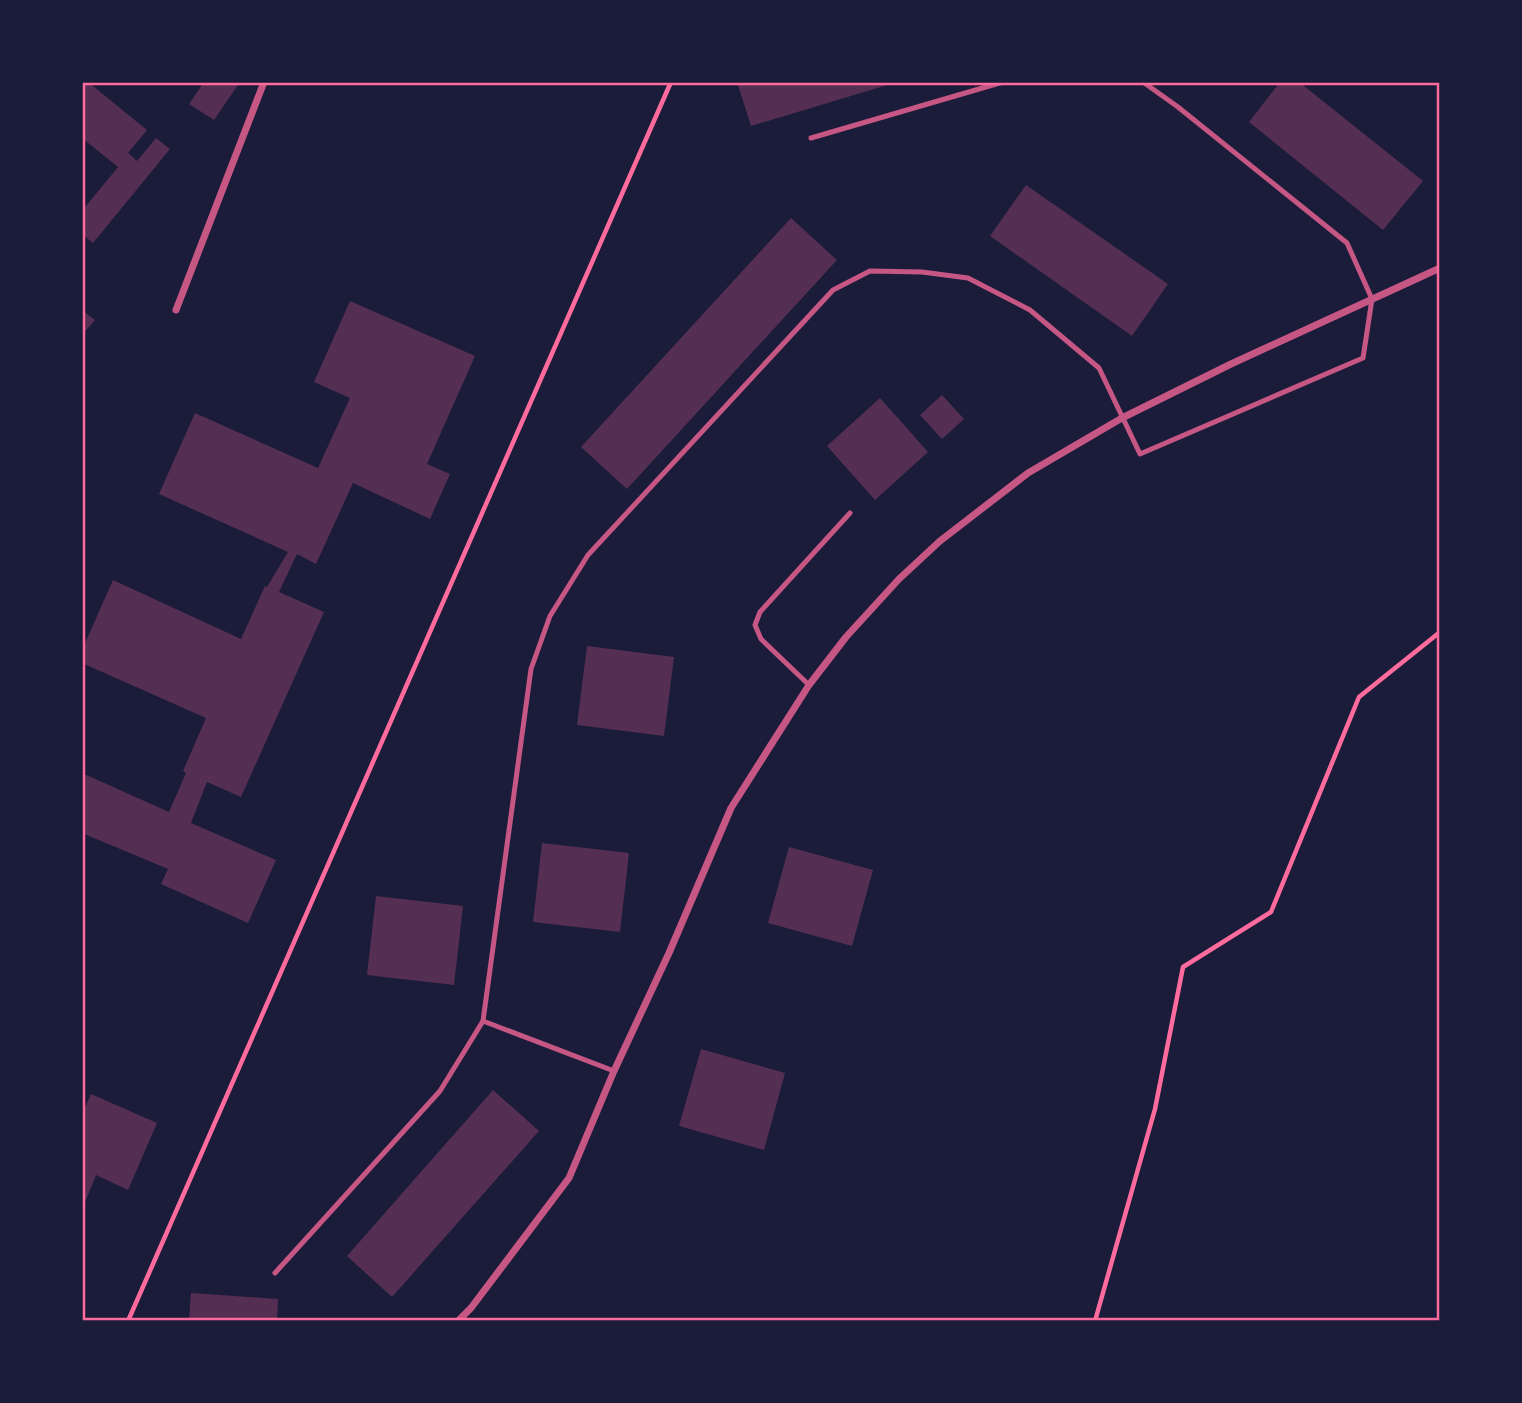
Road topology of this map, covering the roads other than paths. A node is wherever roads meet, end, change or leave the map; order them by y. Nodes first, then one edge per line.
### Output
1 (264, 82) edge
2 (1003, 82) edge
3 (1143, 82) edge
4 (811, 138) dead end
5 (1440, 268) edge
6 (1372, 299) junction
7 (176, 310) dead end
8 (1122, 418) junction
9 (850, 513) dead end
10 (809, 685) junction
11 (483, 1021) junction
12 (614, 1071) junction
13 (275, 1273) dead end
14 (458, 1321) edge

1 - 7 street
2 - 4 lane
3 - 6 lane
5 - 6 street
6 - 8 street
6 - 8 lane
8 - 10 street
8 - 11 lane
9 - 10 lane
10 - 12 street
11 - 12 lane
11 - 13 lane
12 - 14 street

